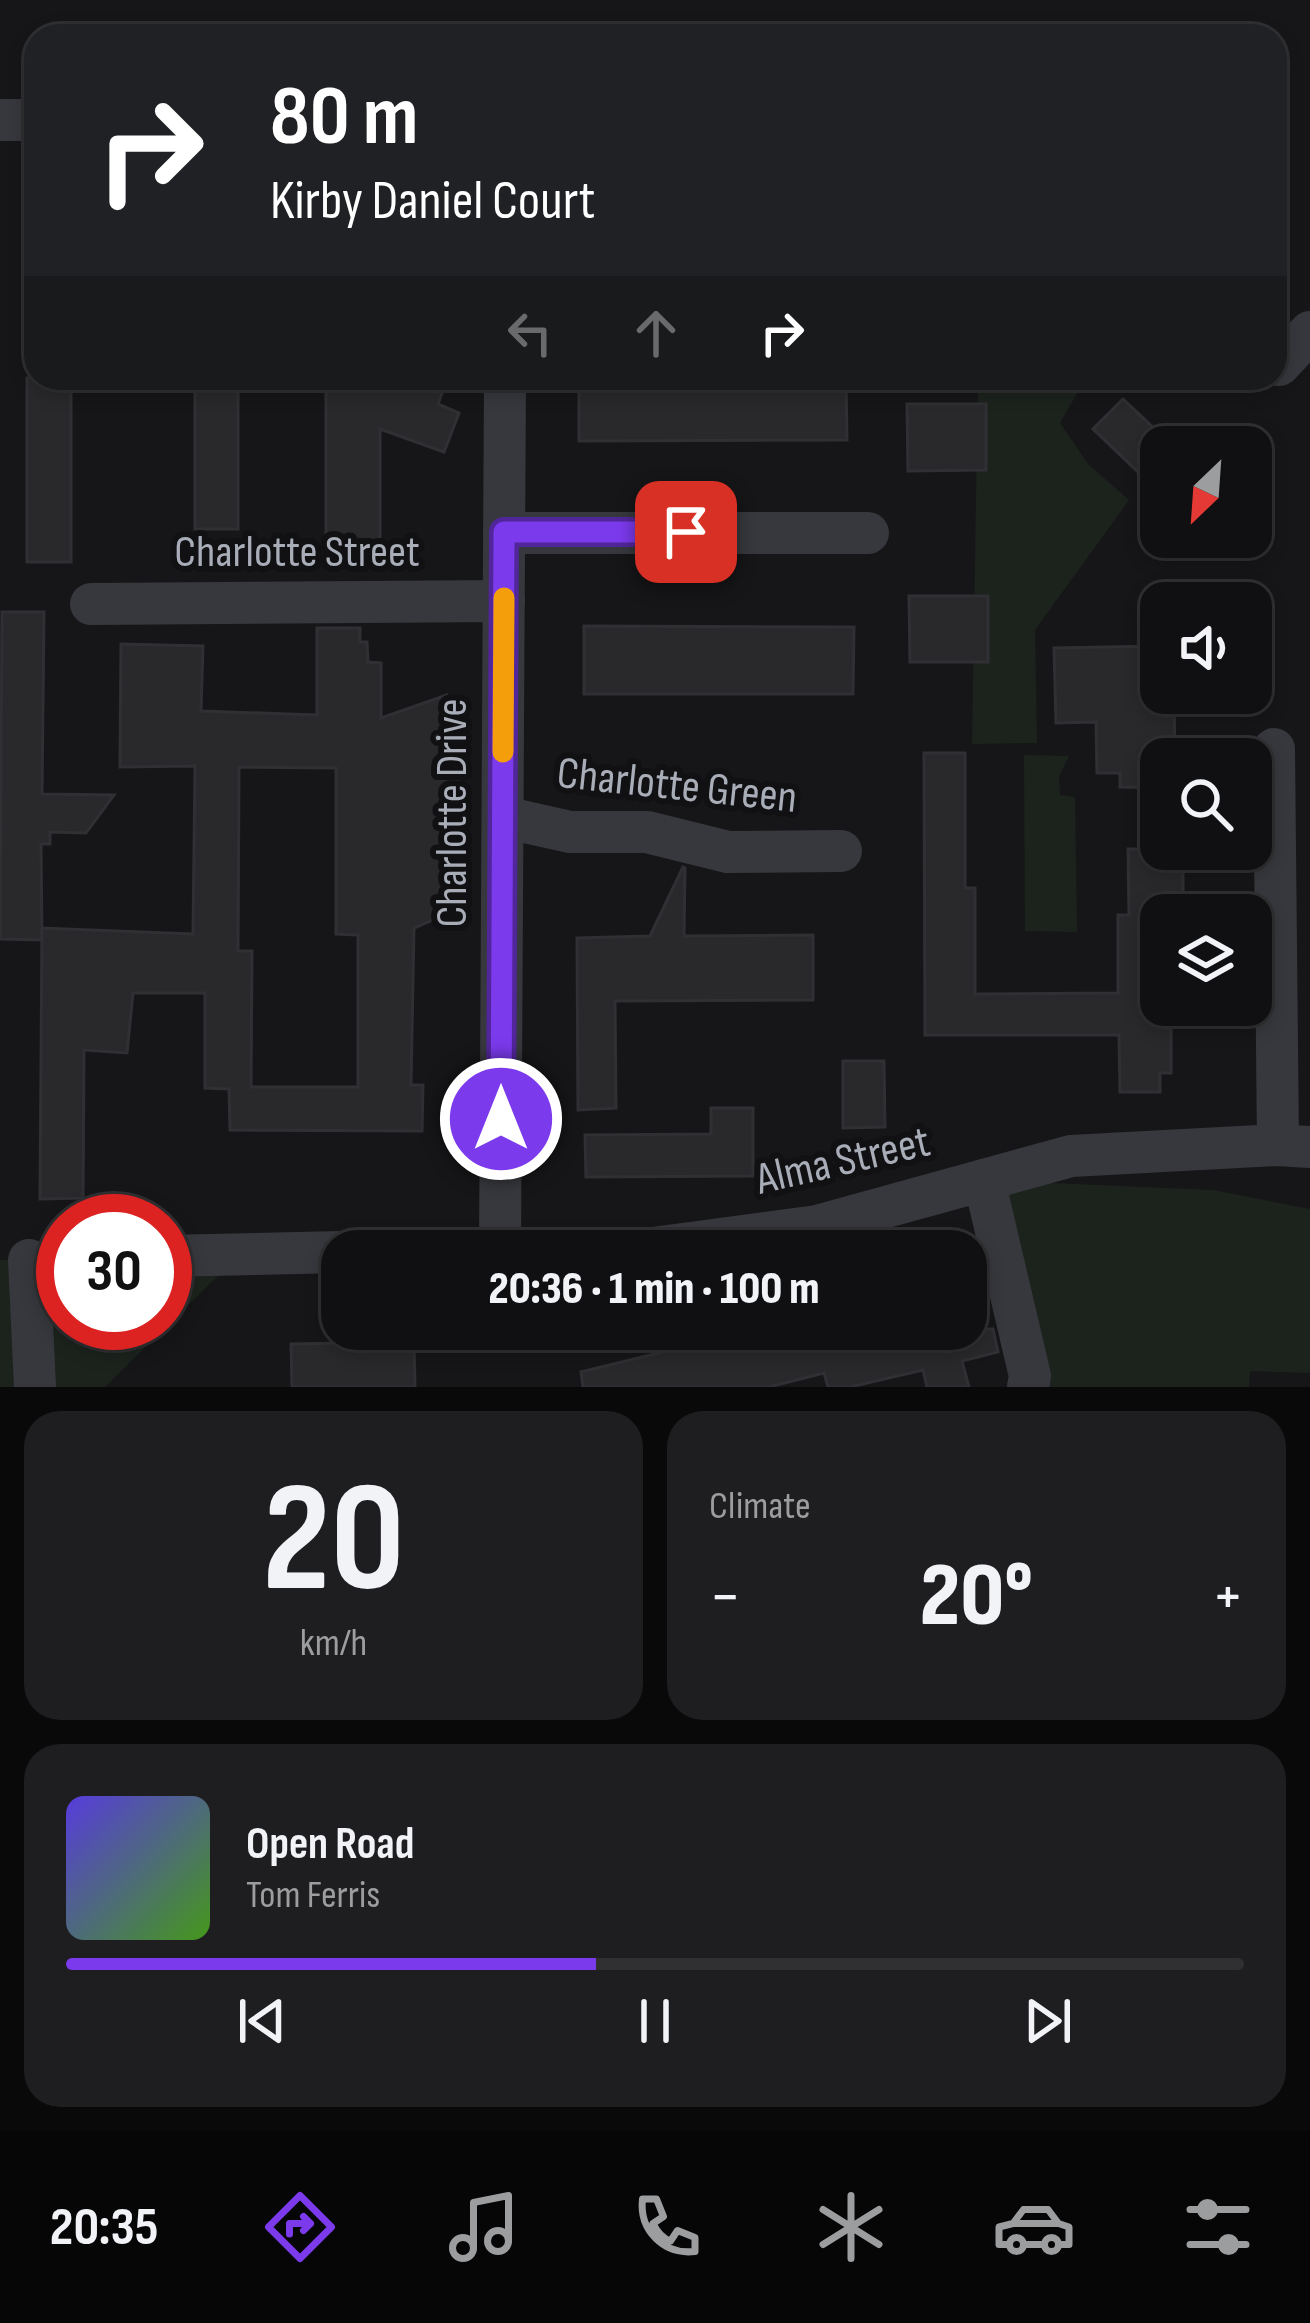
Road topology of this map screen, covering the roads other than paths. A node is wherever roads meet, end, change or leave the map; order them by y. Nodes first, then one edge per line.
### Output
1 (1310, 332) edge
2 (1287, 356) edge
3 (505, 390) edge
4 (504, 532) junction
5 (868, 532) dead end
6 (504, 602) junction
7 (91, 604) dead end
8 (1274, 749) dead end
9 (502, 817) junction
10 (842, 850) dead end
11 (1294, 1146) edge
12 (984, 1180) junction
13 (500, 1230) edge
14 (788, 1230) edge
15 (321, 1252) edge
16 (192, 1255) edge
17 (31, 1260) edge
18 (34, 1387) edge
19 (1028, 1387) edge

1 - 2 street
3 - 4 street, Charlotte Drive
4 - 5 street
4 - 6 street, Charlotte Drive
6 - 7 street, Charlotte Street
6 - 9 street, Charlotte Drive
8 - 11 street
9 - 10 street, Charlotte Green
9 - 13 street, Charlotte Drive
11 - 12 street, Alma Street
12 - 14 street, Alma Street
12 - 19 street
15 - 16 street
17 - 18 street

